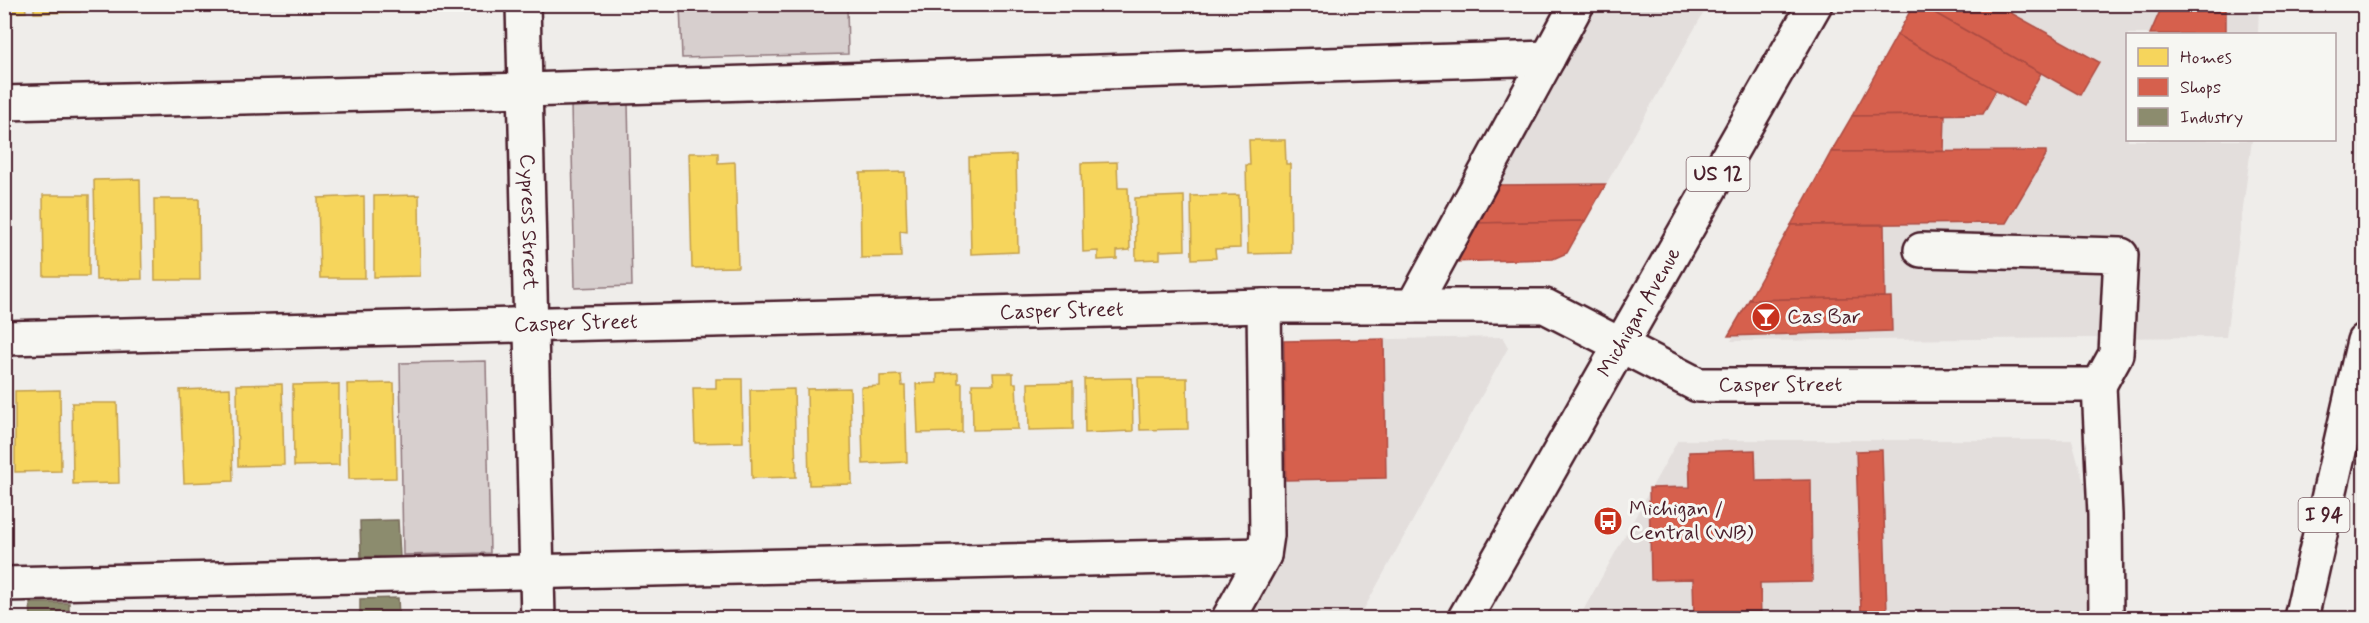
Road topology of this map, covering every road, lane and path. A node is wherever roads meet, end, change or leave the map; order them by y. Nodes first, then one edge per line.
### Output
1 (524, 4) edge
2 (1576, 4) edge
3 (1815, 4) edge
4 (1548, 58) junction
5 (526, 90) junction
6 (4, 103) edge
7 (1921, 250) dead end
8 (1264, 306) junction
9 (1413, 306) junction
10 (531, 324) junction
11 (4, 338) edge
12 (2364, 341) edge
13 (1621, 344) junction
14 (2099, 385) junction
15 (1264, 555) junction
16 (537, 573) junction
17 (4, 584) edge
18 (538, 618) edge
19 (1229, 618) edge
20 (1465, 618) edge
21 (2106, 618) edge
22 (2301, 618) edge

1 - 5 main road, Cypress Street
2 - 4 main road
3 - 13 main road, Michigan Avenue / US 12
4 - 5 main road
4 - 9 main road
5 - 6 main road
5 - 10 main road, Cypress Street
7 - 14 main road
8 - 9 main road, Casper Street
8 - 10 main road, Casper Street
8 - 15 main road
9 - 13 main road, Casper Street
10 - 11 main road, Casper Street
10 - 16 main road, Cypress Street
12 - 22 main road, I 94
13 - 14 main road, Casper Street
13 - 20 main road, Michigan Avenue / US 12
14 - 21 main road
15 - 16 main road
15 - 19 main road
16 - 17 main road
16 - 18 main road, Cypress Street

